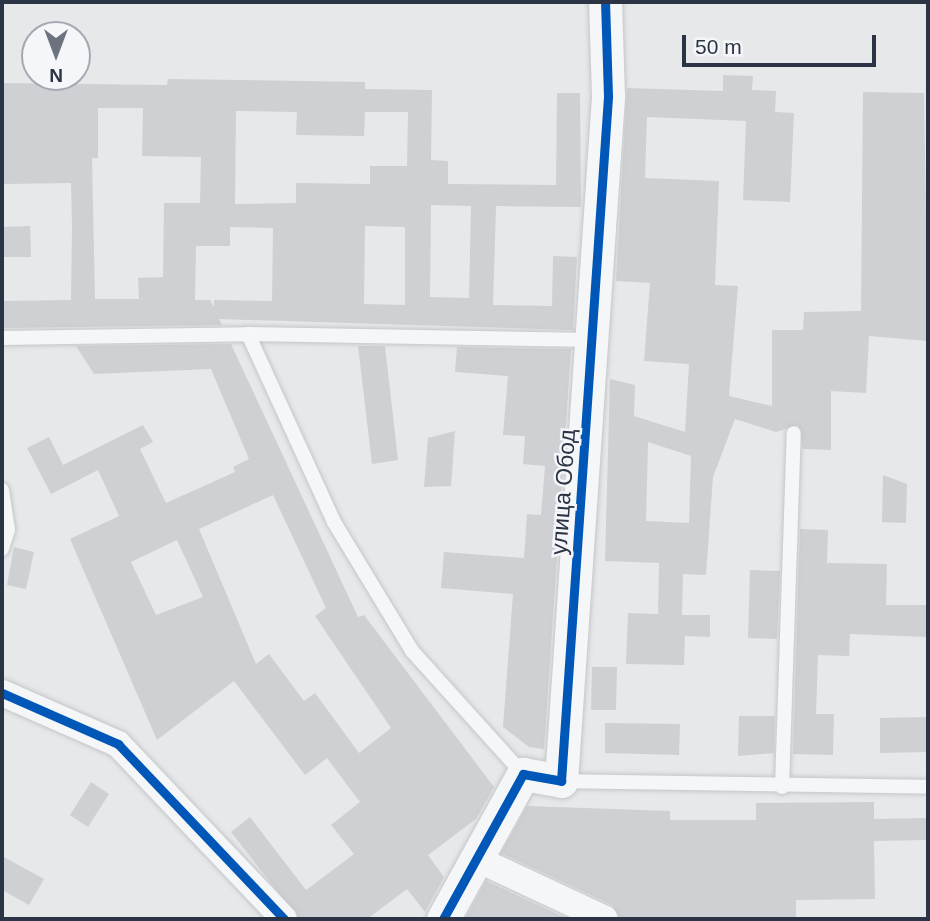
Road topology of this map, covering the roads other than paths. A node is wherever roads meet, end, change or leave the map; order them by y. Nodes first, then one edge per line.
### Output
1 (605, 2) edge
2 (248, 334) junction
3 (2, 338) edge
4 (593, 340) junction
5 (794, 433) dead end
6 (2, 490) edge
7 (2, 549) edge
8 (2, 693) edge
9 (523, 774) junction
10 (561, 781) junction
11 (782, 787) junction
12 (928, 787) edge
13 (477, 859) junction
14 (284, 919) edge
15 (443, 919) edge
16 (605, 919) edge

1 - 4 street, улица Обод
2 - 3 lane
2 - 4 lane
2 - 9 lane
4 - 10 street, улица Обод
5 - 11 lane
6 - 7 lane
8 - 14 street
9 - 10 street
9 - 13 street
10 - 11 lane
11 - 12 lane
13 - 15 street
13 - 16 street

